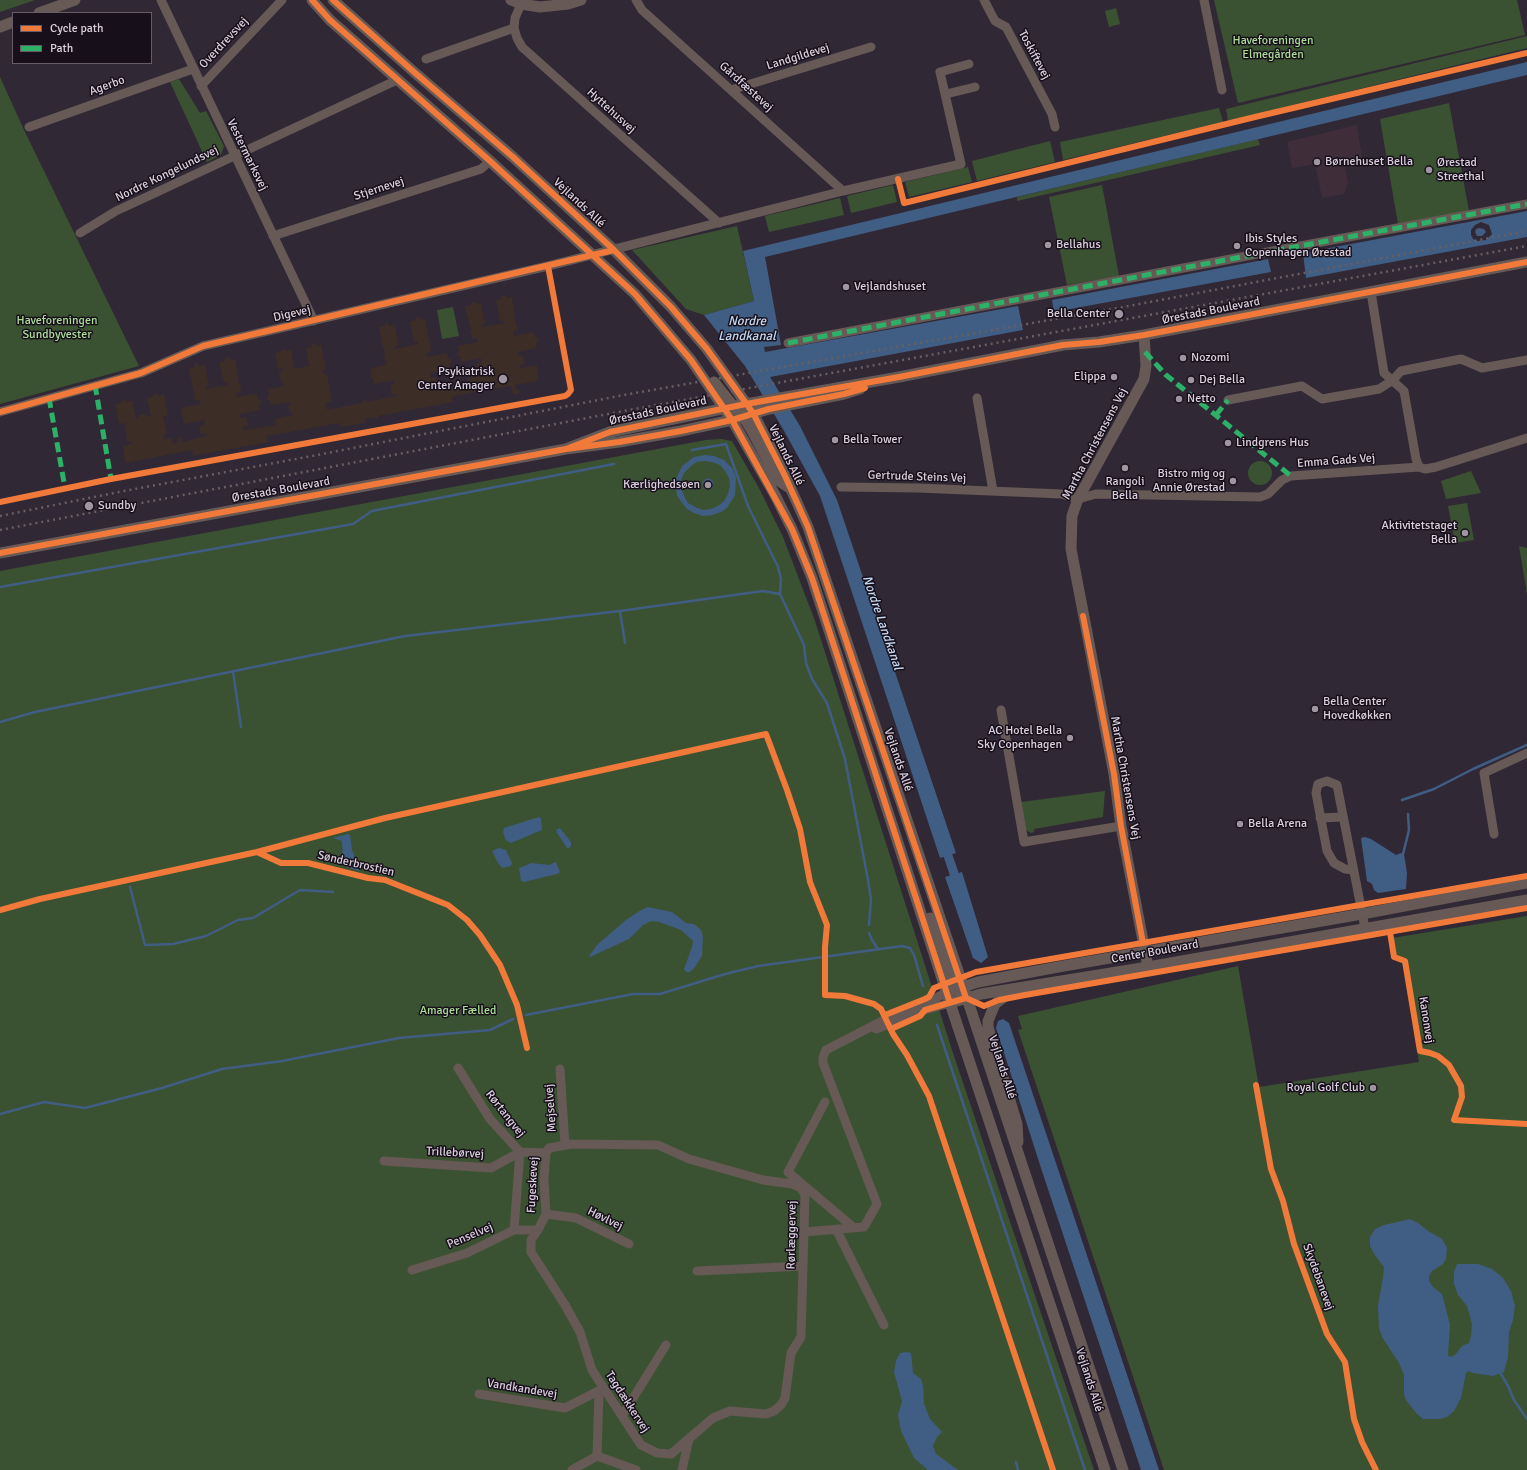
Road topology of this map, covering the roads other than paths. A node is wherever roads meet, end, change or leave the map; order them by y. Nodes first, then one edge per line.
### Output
1 (75, 0) edge
2 (161, 0) edge
3 (282, 0) edge
4 (312, 0) edge
5 (333, 0) edge
6 (581, 0) edge
7 (636, 0) edge
8 (984, 0) edge
9 (1204, 0) edge
10 (516, 2) edge
11 (42, 12) edge
12 (12, 22) edge
13 (0, 26) edge
14 (514, 28) junction
15 (871, 47) dead end
16 (426, 58) dead end
17 (969, 64) dead end
18 (193, 69) junction
19 (397, 80) junction
20 (201, 86) junction
21 (975, 87) dead end
22 (731, 90) junction
23 (1222, 90) dead end
24 (946, 94) junction
25 (29, 127) dead end
26 (1055, 127) dead end
27 (234, 155) junction
28 (490, 161) junction
29 (842, 191) junction
30 (1527, 204) edge
31 (719, 223) junction
32 (80, 233) dead end
33 (273, 236) junction
34 (614, 250) junction
35 (593, 255) junction
36 (1527, 262) edge
37 (1371, 292) junction
38 (314, 321) junction
39 (1144, 335) junction
40 (788, 343) dead end
41 (1527, 360) edge
42 (1392, 380) junction
43 (977, 398) dead end
44 (1228, 400) dead end
45 (746, 404) junction
46 (766, 405) junction
47 (729, 407) junction
48 (0, 412) edge
49 (742, 416) junction
50 (1527, 438) edge
51 (566, 449) junction
52 (1419, 467) junction
53 (842, 487) dead end
54 (993, 492) junction
55 (1078, 500) junction
56 (0, 553) edge
57 (1001, 710) dead end
58 (1527, 753) edge
59 (1320, 818) junction
60 (1343, 818) junction
61 (1121, 826) junction
62 (1494, 834) dead end
63 (1353, 870) junction
64 (1527, 883) edge
65 (1527, 900) edge
66 (1362, 914) junction
67 (1365, 928) junction
68 (1145, 952) junction
69 (1148, 967) junction
70 (955, 989) junction
71 (1013, 989) junction
72 (966, 998) junction
73 (950, 1003) junction
74 (851, 1038) junction
75 (458, 1068) dead end
76 (560, 1069) dead end
77 (825, 1102) dead end
78 (565, 1145) junction
79 (520, 1152) junction
80 (546, 1153) junction
81 (1019, 1157) junction
82 (689, 1159) joint
83 (384, 1161) dead end
84 (546, 1214) junction
85 (854, 1228) junction
86 (836, 1229) junction
87 (514, 1230) junction
88 (538, 1230) junction
89 (804, 1232) junction
90 (629, 1244) dead end
91 (803, 1266) junction
92 (412, 1270) dead end
93 (697, 1271) dead end
94 (565, 1305) joint
95 (884, 1325) dead end
96 (666, 1345) dead end
97 (789, 1373) joint
98 (602, 1390) junction
99 (479, 1394) dead end
100 (622, 1416) junction
101 (689, 1439) junction
102 (596, 1456) junction
103 (572, 1470) edge
104 (636, 1470) edge
105 (682, 1470) edge
106 (1105, 1470) edge
107 (1122, 1470) edge

1 - 11 street
2 - 18 street, Vestermarksvej
3 - 20 street, Overdrevsvej
4 - 19 street
5 - 34 street, Vejlands Allé
6 - 10 street
7 - 22 street, Gårdfæstevej
8 - 26 street, Toskiftevej
9 - 23 street
10 - 14 street
12 - 13 street
14 - 16 street
14 - 31 street, Hyttehusvej
15 - 22 street, Landgildevej
17 - 24 street
18 - 20 street, Vestermarksvej
18 - 25 street, Agerbo
19 - 27 street, Nordre Kongelundsvej
19 - 28 street
20 - 27 street, Vestermarksvej
21 - 24 street
22 - 29 street, Gårdfæstevej
24 - 29 street, Digevej
27 - 32 street, Nordre Kongelundsvej
27 - 33 street, Vestermarksvej
28 - 33 street, Stjernevej
28 - 35 street
29 - 31 street, Digevej
30 - 40 street
31 - 34 street, Digevej
33 - 38 street, Vestermarksvej
34 - 35 street, Digevej
34 - 45 street, Vejlands Allé
35 - 38 street, Digevej
35 - 47 street, Vejlands Allé
36 - 37 street, Ørestads Boulevard
37 - 39 street, Ørestads Boulevard
37 - 42 street
38 - 48 street, Digevej
39 - 46 street, Ørestads Boulevard
39 - 55 street, Martha Christensens Vej
41 - 42 street
42 - 44 street
42 - 52 street
43 - 54 street
45 - 46 street, Ørestads Boulevard
45 - 47 street, Ørestads Boulevard
45 - 49 street, Vejlands Allé
46 - 49 street, Ørestads Boulevard
47 - 49 street, Vejlands Allé
47 - 49 street
47 - 51 street, Ørestads Boulevard
49 - 51 street, Ørestads Boulevard
49 - 70 street, Vejlands Allé
49 - 70 street, Vejlands Allé
50 - 52 street, Emma Gads Vej
51 - 56 street, Ørestads Boulevard
52 - 55 street, Emma Gads Vej
53 - 54 street, Gertrude Steins Vej
54 - 55 street, Gertrude Steins Vej
55 - 61 street, Martha Christensens Vej
57 - 61 street
58 - 62 street
59 - 60 street
59 - 60 street
59 - 63 street
60 - 63 street
61 - 68 street, Martha Christensens Vej
63 - 66 street
64 - 66 street, Center Boulevard
65 - 67 street, Center Boulevard
66 - 67 street
66 - 68 street, Center Boulevard
67 - 69 street, Center Boulevard
68 - 69 street, Martha Christensens Vej
68 - 70 street, Center Boulevard
69 - 71 street, Center Boulevard
70 - 72 street, Vejlands Allé
70 - 73 street, Vejlands Allé
70 - 74 street
71 - 72 street, Center Boulevard
71 - 81 street, Vejlands Allé
72 - 73 street, Center Boulevard
72 - 81 street, Vejlands Allé
73 - 74 street
73 - 106 street, Vejlands Allé
74 - 85 street
75 - 79 street, Rørtangvej
76 - 78 street, Mejselvej
77 - 85 street
78 - 80 street, Fugeskevej
78 - 82 street, Fugeskevej
79 - 80 street, Rørtangvej
79 - 83 street, Trillebørvej
79 - 87 street
80 - 84 street, Fugeskevej
81 - 107 street, Vejlands Allé
82 - 89 street, Rørlæggervej
84 - 88 street, Fugeskevej
84 - 90 street, Høvlvej
85 - 86 street
86 - 89 street
86 - 95 street
87 - 88 street, Penselvej
87 - 92 street, Penselvej
88 - 94 street, Fugeskevej
89 - 91 street, Rørlæggervej
91 - 93 street
91 - 97 street, Rørlæggervej
94 - 98 street, Tagdækkervej
96 - 100 street
97 - 101 street, Tagdækkervej
98 - 99 street, Vandkandevej
98 - 100 street, Tagdækkervej
98 - 102 street
100 - 101 street, Tagdækkervej
101 - 105 street
102 - 103 street
102 - 104 street

